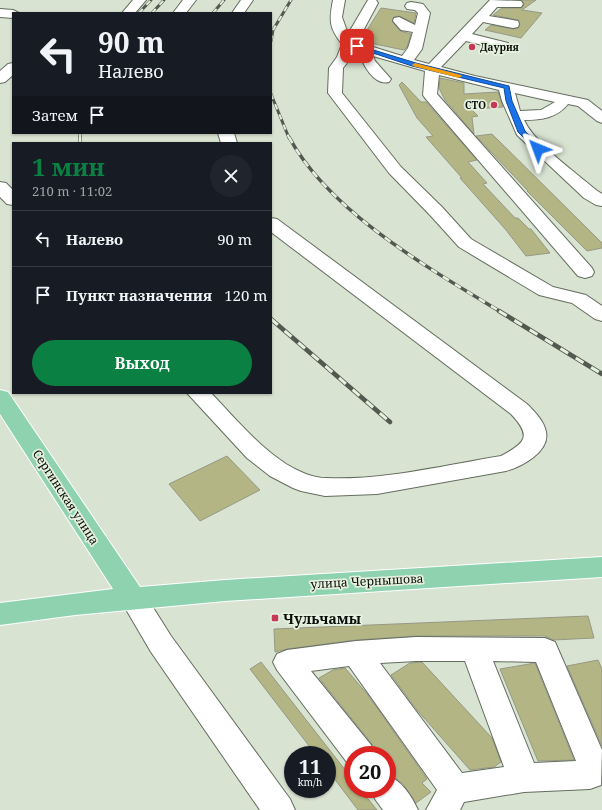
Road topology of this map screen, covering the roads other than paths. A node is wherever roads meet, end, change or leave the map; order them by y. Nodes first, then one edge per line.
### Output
1 (140, 0) edge
2 (190, 0) edge
3 (247, 0) edge
4 (338, 0) edge
5 (372, 3) dead end
6 (517, 4) dead end
7 (411, 6) dead end
8 (129, 12) edge
9 (180, 12) edge
10 (239, 12) edge
11 (0, 13) edge
12 (12, 14) edge
13 (480, 18) junction
14 (399, 21) dead end
15 (513, 24) dead end
16 (420, 30) junction
17 (349, 35) junction
18 (463, 36) junction
19 (503, 46) dead end
20 (365, 49) junction
21 (410, 63) junction
22 (12, 68) edge
23 (432, 69) junction
24 (0, 79) edge
25 (536, 79) dead end
26 (511, 88) junction
27 (565, 99) junction
28 (595, 106) edge
29 (515, 115) junction
30 (602, 118) edge
31 (0, 187) edge
32 (12, 199) edge
33 (602, 201) edge
34 (272, 224) edge
35 (585, 272) dead end
36 (602, 315) edge
37 (199, 394) edge
38 (0, 397) edge
39 (602, 567) edge
40 (133, 598) junction
41 (0, 614) edge
42 (475, 651) junction
43 (356, 653) junction
44 (353, 746) edge
45 (524, 778) junction
46 (393, 798) edge
47 (448, 800) edge
48 (279, 810) edge
49 (402, 810) edge

1 - 8 street
2 - 9 street
3 - 10 street
4 - 17 street
5 - 17 street
6 - 13 street
7 - 16 street
11 - 12 street
13 - 15 street
13 - 18 street
14 - 16 street
16 - 21 street
17 - 20 street
17 - 36 street
18 - 19 street
18 - 23 street
20 - 21 street
20 - 21 street
21 - 23 street
22 - 24 street
23 - 26 street
23 - 35 street
25 - 26 street
26 - 27 street
26 - 29 street
27 - 28 street
27 - 29 street
28 - 30 street
29 - 33 street
31 - 32 street
34 - 37 street
38 - 40 main road, Сергинская улица
39 - 40 main road, улица Чернышова
40 - 41 main road, улица Чернышова
40 - 48 street
42 - 43 street
42 - 45 street
42 - 45 street
43 - 44 street
43 - 47 street
45 - 47 street
46 - 49 street

